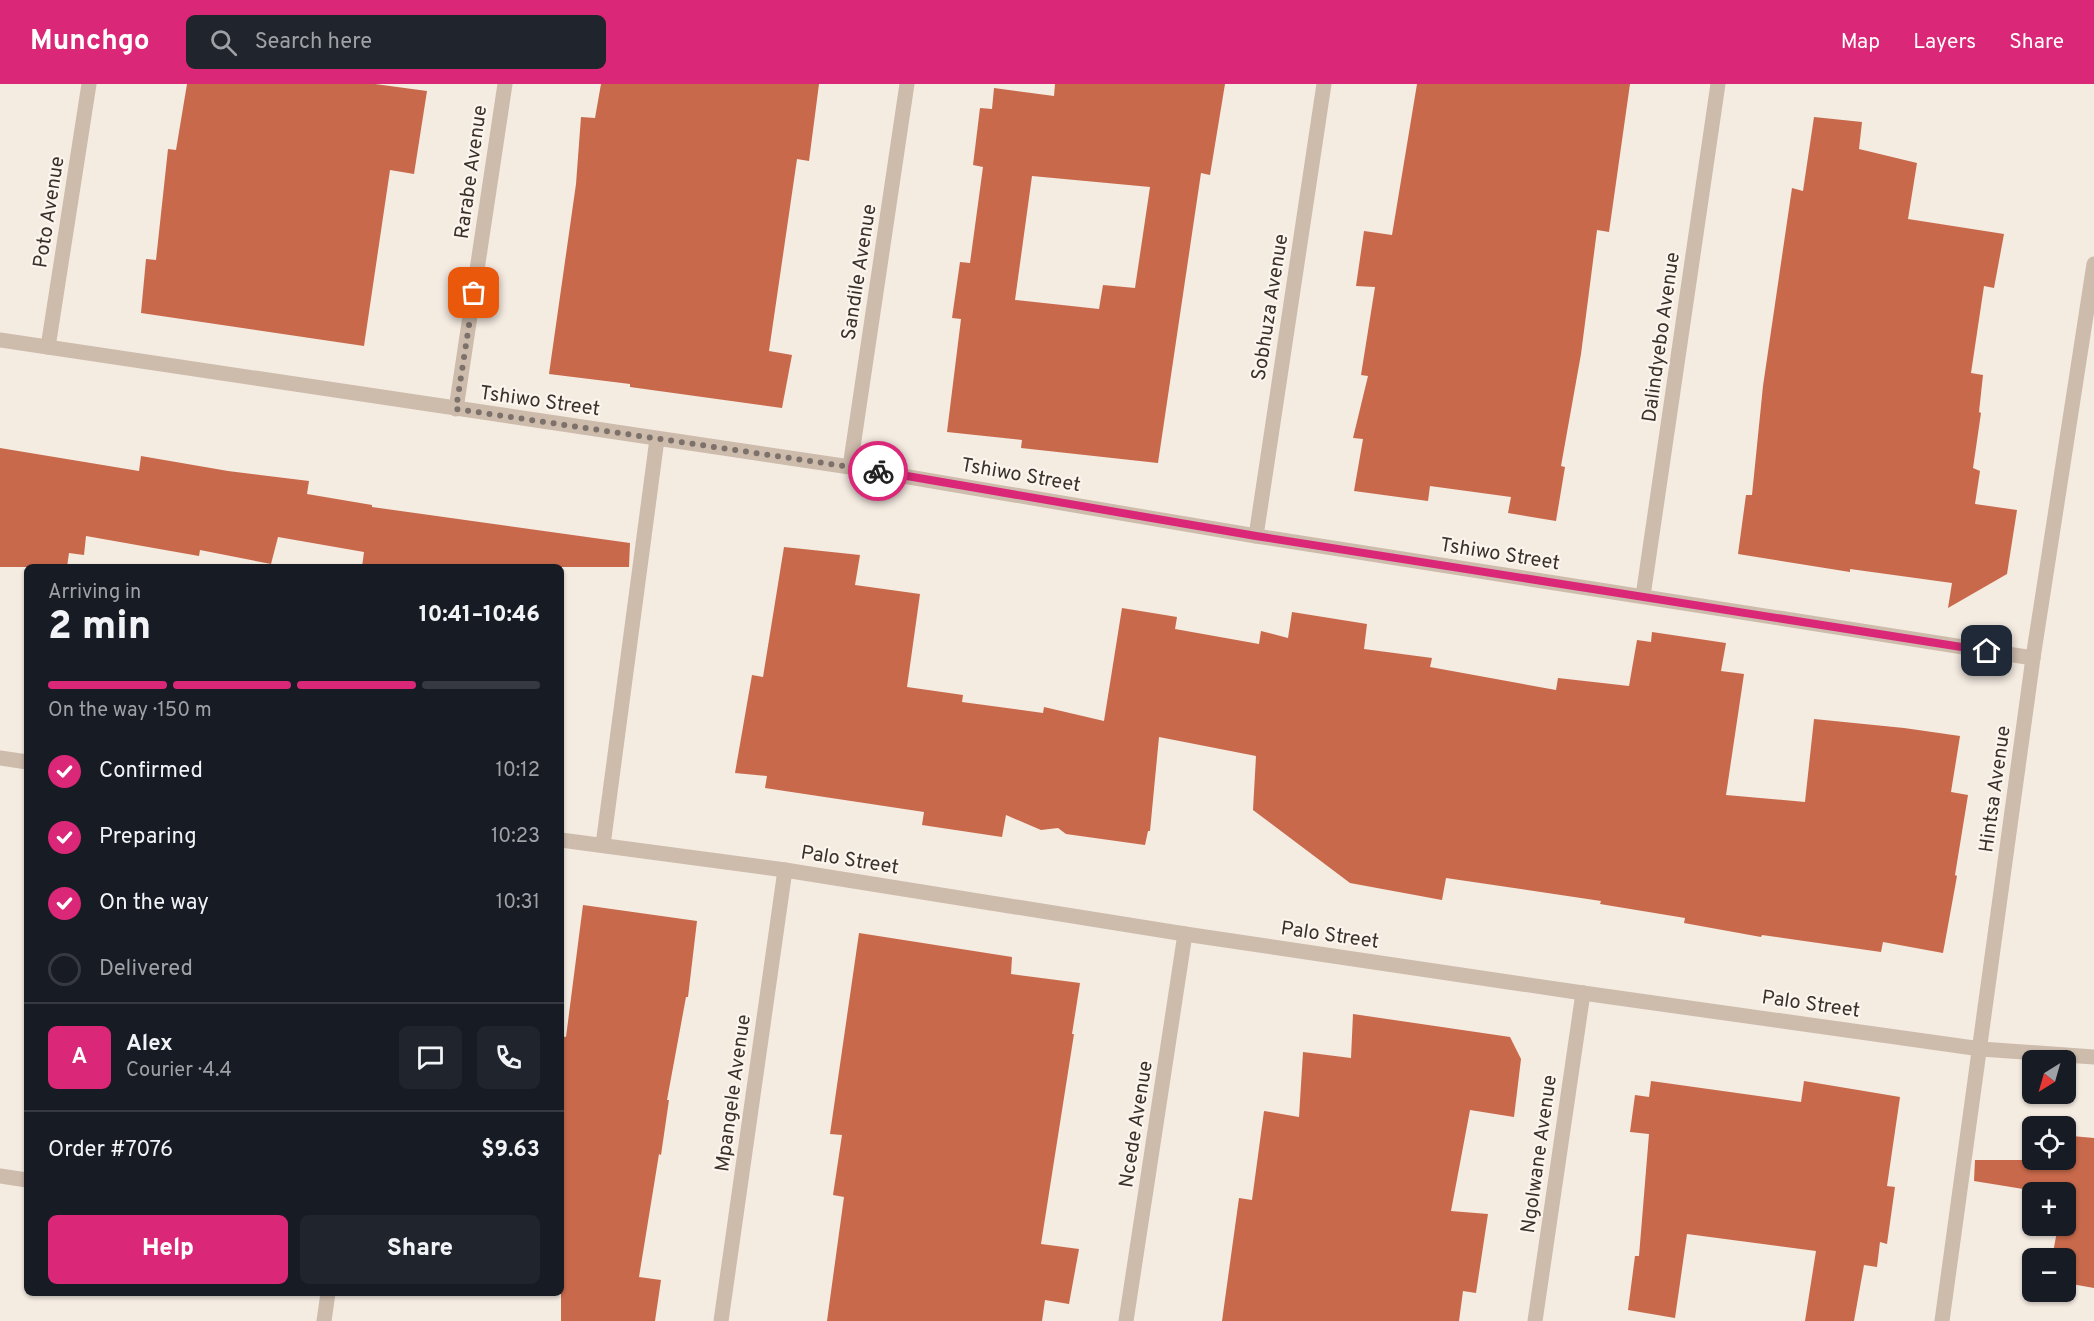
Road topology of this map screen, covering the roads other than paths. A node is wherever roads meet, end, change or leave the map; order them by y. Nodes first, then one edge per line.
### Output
1 (88, 84) edge
2 (505, 84) edge
3 (907, 84) edge
4 (1323, 84) edge
5 (1718, 84) edge
6 (2094, 264) edge
7 (0, 340) edge
8 (48, 347) junction
9 (456, 409) junction
10 (657, 438) junction
11 (850, 467) junction
12 (1256, 536) junction
13 (1643, 596) junction
14 (2033, 658) junction
15 (0, 758) edge
16 (24, 762) edge
17 (564, 840) edge
18 (603, 844) junction
19 (785, 870) junction
20 (1185, 934) junction
21 (1583, 993) junction
22 (1981, 1048) junction
23 (2094, 1057) edge
24 (0, 1176) edge
25 (24, 1180) edge
26 (328, 1296) edge
27 (324, 1321) edge
28 (721, 1321) edge
29 (1126, 1321) edge
30 (1535, 1321) edge
31 (1942, 1321) edge

1 - 8 street, Poto Avenue
2 - 9 street, Rarabe Avenue
3 - 11 street, Sandile Avenue
4 - 12 street, Sobhuza Avenue
5 - 13 street, Dalindyebo Avenue
6 - 14 street, Hintsa Avenue
7 - 8 street, Tshiwo Street
8 - 9 street, Tshiwo Street
9 - 10 street, Tshiwo Street
10 - 11 street, Tshiwo Street
10 - 18 street
11 - 12 street, Tshiwo Street
12 - 13 street, Tshiwo Street
13 - 14 street, Tshiwo Street
14 - 22 street, Hintsa Avenue
15 - 16 street
17 - 18 street, Palo Street
18 - 19 street, Palo Street
19 - 20 street, Palo Street
19 - 28 street, Mpangele Avenue
20 - 21 street, Palo Street
20 - 29 street, Ncede Avenue
21 - 22 street, Palo Street
21 - 30 street, Ngolwane Avenue
22 - 23 street, Palo Street
22 - 31 street, Hintsa Avenue
24 - 25 street
26 - 27 street

